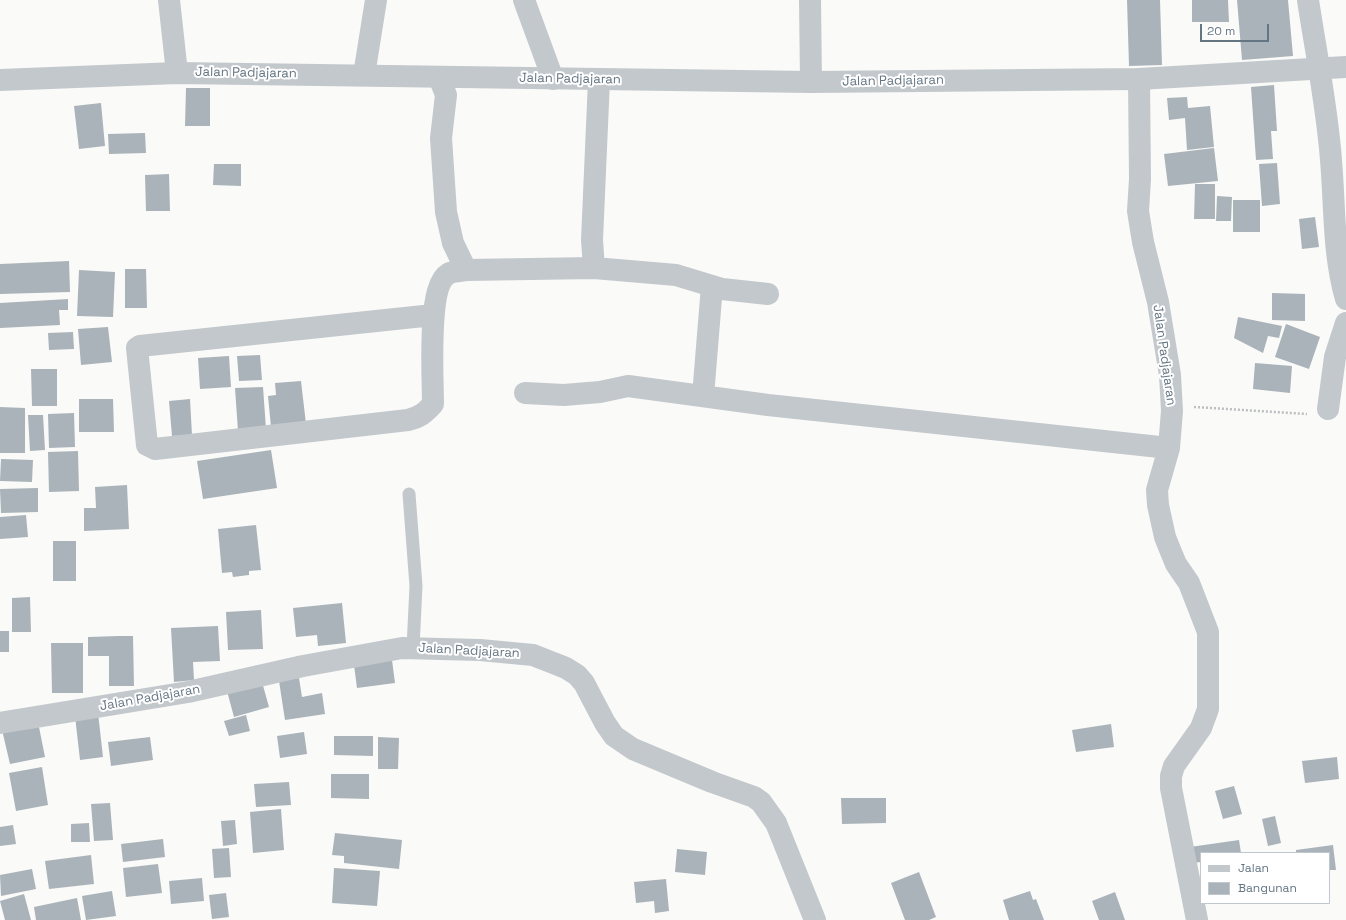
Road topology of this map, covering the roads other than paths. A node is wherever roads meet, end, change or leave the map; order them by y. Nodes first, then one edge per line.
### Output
1 (169, 0) edge
2 (376, 0) edge
3 (524, 0) edge
4 (810, 0) edge
5 (1308, 0) edge
6 (1346, 67) edge
7 (1319, 68) junction
8 (177, 72) junction
9 (364, 75) junction
10 (439, 77) junction
11 (553, 79) junction
12 (1139, 79) junction
13 (0, 80) edge
14 (599, 80) junction
15 (811, 82) junction
16 (594, 268) junction
17 (466, 270) junction
18 (712, 286) junction
19 (768, 294) dead end
20 (1346, 299) edge
21 (433, 315) junction
22 (1346, 322) edge
23 (525, 393) dead end
24 (703, 396) junction
25 (1328, 408) road end
26 (1169, 448) junction
27 (409, 494) dead end
28 (413, 648) junction
29 (0, 723) edge
30 (815, 920) edge
31 (1197, 920) edge

1 - 8 street
2 - 9 street
3 - 11 street
4 - 15 street
5 - 7 street
6 - 7 street, Jalan Padjajaran
7 - 12 street, Jalan Padjajaran
7 - 20 street
8 - 9 street, Jalan Padjajaran
8 - 13 street, Jalan Padjajaran
9 - 10 street, Jalan Padjajaran
10 - 11 street, Jalan Padjajaran
10 - 17 street
11 - 14 street, Jalan Padjajaran
12 - 15 street, Jalan Padjajaran
12 - 26 street, Jalan Padjajaran
14 - 15 street, Jalan Padjajaran
14 - 16 street
16 - 17 street
16 - 18 street
17 - 21 street
18 - 19 street
18 - 24 street
21 - 21 street
22 - 25 street
23 - 24 street
24 - 26 street
26 - 31 street, Jalan Padjajaran
27 - 28 lane
28 - 29 street, Jalan Padjajaran
28 - 30 street, Jalan Padjajaran

